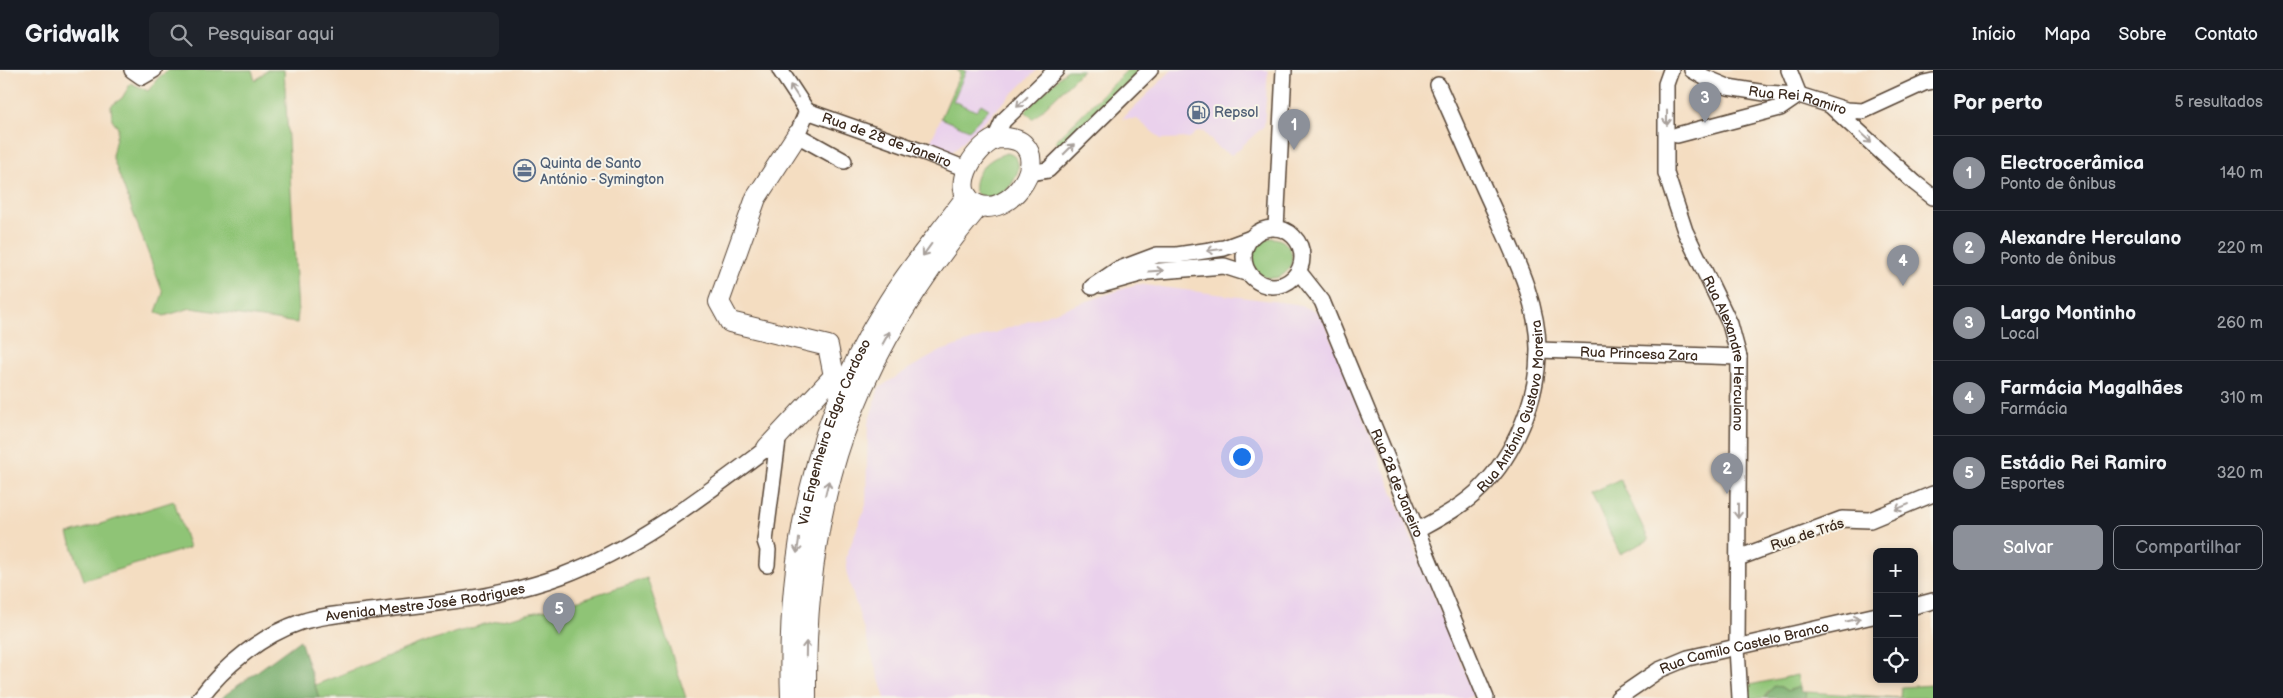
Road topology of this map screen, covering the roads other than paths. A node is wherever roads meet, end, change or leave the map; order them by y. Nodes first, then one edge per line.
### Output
1 (132, 70) edge
2 (154, 70) edge
3 (780, 70) edge
4 (1056, 70) edge
5 (1150, 70) edge
6 (1284, 70) edge
7 (1670, 70) edge
8 (1692, 70) edge
9 (1789, 70) edge
10 (1933, 80) edge
11 (1438, 86) dead end
12 (1799, 95) junction
13 (1830, 105) junction
14 (807, 111) junction
15 (797, 135) junction
16 (1677, 135) dead end
17 (995, 139) junction
18 (844, 160) dead end
19 (966, 169) junction
20 (1029, 173) junction
21 (1933, 197) edge
22 (973, 201) junction
23 (1276, 228) junction
24 (1251, 238) junction
25 (1299, 272) junction
26 (1249, 274) junction
27 (894, 308) junction
28 (1538, 350) junction
29 (1739, 356) junction
30 (776, 441) junction
31 (1933, 494) edge
32 (1418, 530) junction
33 (1738, 558) junction
34 (767, 566) dead end
35 (1933, 601) edge
36 (1918, 605) edge
37 (1873, 616) edge
38 (1738, 648) junction
39 (200, 698) edge
40 (790, 698) edge
41 (806, 698) edge
42 (1486, 698) edge
43 (1618, 698) edge
44 (1740, 698) edge

1 - 2 street
14 -> 3 street, Rua de 28 de Janeiro
4 -> 17 street
20 -> 5 street
6 - 23 street
7 -> 29 street, Rua Alexandre Herculano
8 - 12 street, Rua Rei Ramiro
9 - 12 street
10 - 13 street
11 - 28 street, Rua António Gustavo Moreira
12 - 13 street, Rua Rei Ramiro
12 - 16 street
13 -> 21 street, Rua Rei Ramiro
14 - 15 street, Rua de 28 de Janeiro
14 - 19 street, Rua de 28 de Janeiro
15 - 18 street, Rua de 28 de Janeiro
15 - 30 main road
17 - 19 main road
17 - 20 main road
19 - 22 main road
20 - 22 main road
22 - 27 main road, Via Engenheiro Edgar Cardoso
23 - 24 street
23 - 25 street
24 - 26 street
24 -> 26 street
25 - 26 street
25 - 32 street, Rua 28 de Janeiro
27 -> 40 main road, Via Engenheiro Edgar Cardoso
41 -> 27 main road, Via Engenheiro Edgar Cardoso
28 - 29 street, Rua Princesa Zara
28 - 32 street, Rua António Gustavo Moreira
29 -> 33 street, Rua Alexandre Herculano
30 - 34 street
30 - 39 street, Avenida Mestre José Rodrigues
31 -> 33 street, Rua de Trás
32 - 42 street, Rua 28 de Janeiro
33 - 38 street, Rua Alexandre Herculano
35 - 36 street
38 -> 37 street, Rua Camilo Castelo Branco
38 - 43 street, Rua Camilo Castelo Branco
38 - 44 street, Rua Alexandre Herculano

